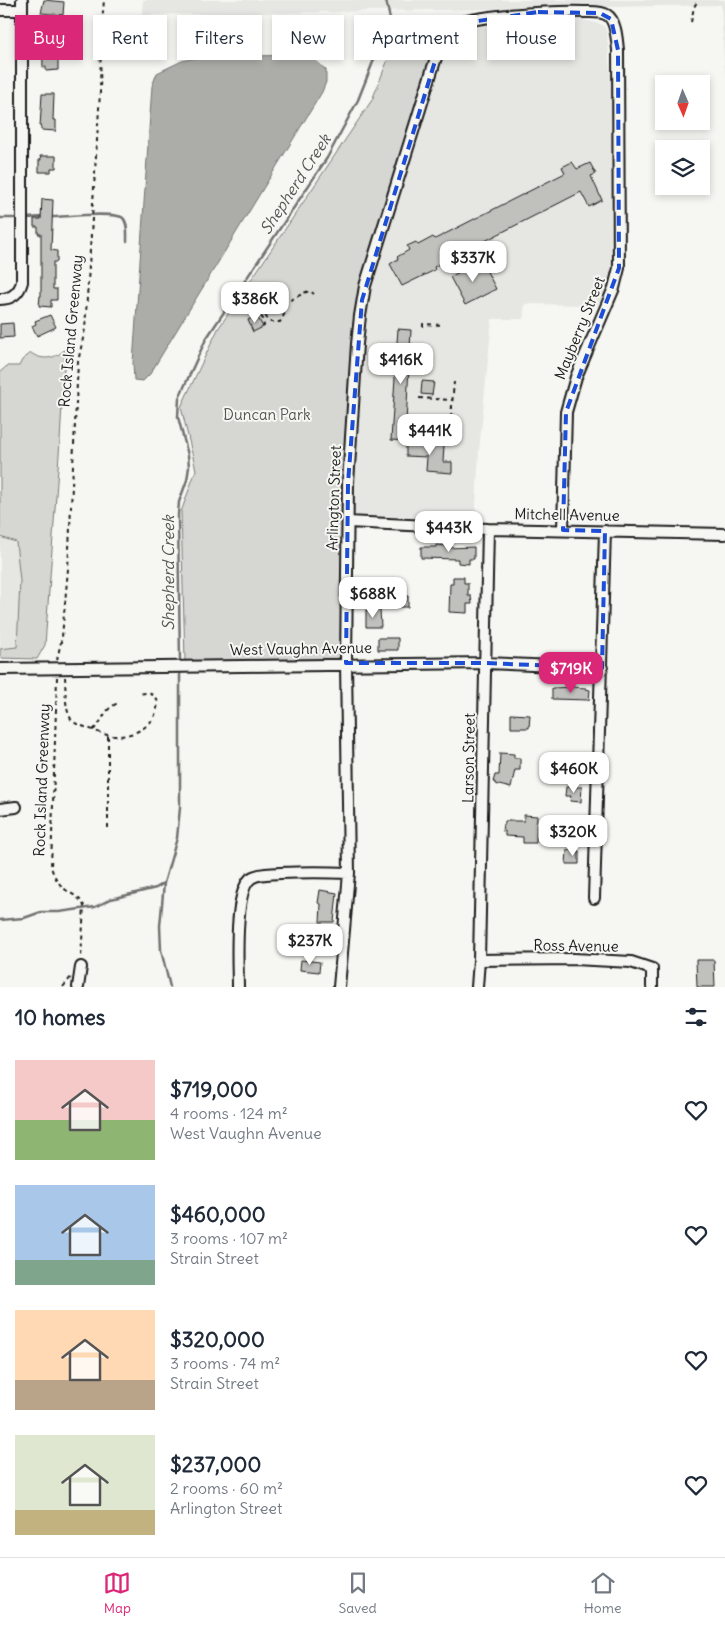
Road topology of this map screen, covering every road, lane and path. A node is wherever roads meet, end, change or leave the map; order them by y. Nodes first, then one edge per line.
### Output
1 (104, 0) edge
2 (698, 0) edge
3 (22, 5) edge
4 (0, 10) edge
5 (611, 19) joint
6 (691, 22) dead end
7 (314, 294) dead end
8 (0, 300) edge
9 (285, 302) junction
10 (272, 305) junction
11 (281, 305) junction
12 (255, 317) dead end
13 (265, 318) junction
14 (443, 325) dead end
15 (423, 327) dead end
16 (260, 328) dead end
17 (454, 382) dead end
18 (419, 398) dead end
19 (452, 400) junction
20 (451, 417) dead end
21 (348, 522) junction
22 (488, 529) junction
23 (563, 530) junction
24 (604, 531) junction
25 (725, 534) edge
26 (57, 663) dead end
27 (346, 663) junction
28 (486, 663) junction
29 (602, 668) junction
30 (0, 669) edge
31 (57, 673) dead end
32 (65, 674) dead end
33 (140, 694) dead end
34 (118, 703) dead end
35 (94, 730) junction
36 (108, 735) junction
37 (16, 807) dead end
38 (0, 809) edge
39 (108, 828) dead end
40 (348, 872) junction
41 (594, 898) dead end
42 (479, 960) junction
43 (81, 967) junction
44 (62, 987) edge
45 (78, 987) edge
46 (238, 987) edge
47 (339, 987) edge
48 (477, 987) edge
49 (652, 987) edge

1 - 26 path, Rock Island Greenway
2 - 6 path
3 - 4 street
3 - 8 street
5 - 21 street, Arlington Street
5 - 23 street, Mayberry Street
7 - 9 path
9 - 10 path
9 - 11 path
10 - 11 path
10 - 13 path
11 - 13 path
12 - 13 path
13 - 16 path
14 - 15 path
17 - 19 path
18 - 19 path
19 - 20 path
21 - 22 street, Mitchell Avenue
21 - 27 street, Arlington Street
22 - 23 street, Mitchell Avenue
22 - 28 street, Larson Street
23 - 24 street, Mitchell Avenue
24 - 25 street, Mitchell Avenue
24 - 29 street
27 - 28 street, West Vaughn Avenue
27 - 30 street, West Vaughn Avenue
27 - 40 street, Arlington Street
28 - 29 street, West Vaughn Avenue
28 - 42 street, Larson Street
29 - 41 street
31 - 43 path, Rock Island Greenway
32 - 35 path
33 - 36 path
34 - 35 path
35 - 36 path
36 - 39 path
37 - 38 street
40 - 46 street
40 - 47 street, Arlington Street
42 - 48 street, Larson Street
42 - 49 street, Ross Avenue
43 - 44 path
43 - 45 street

